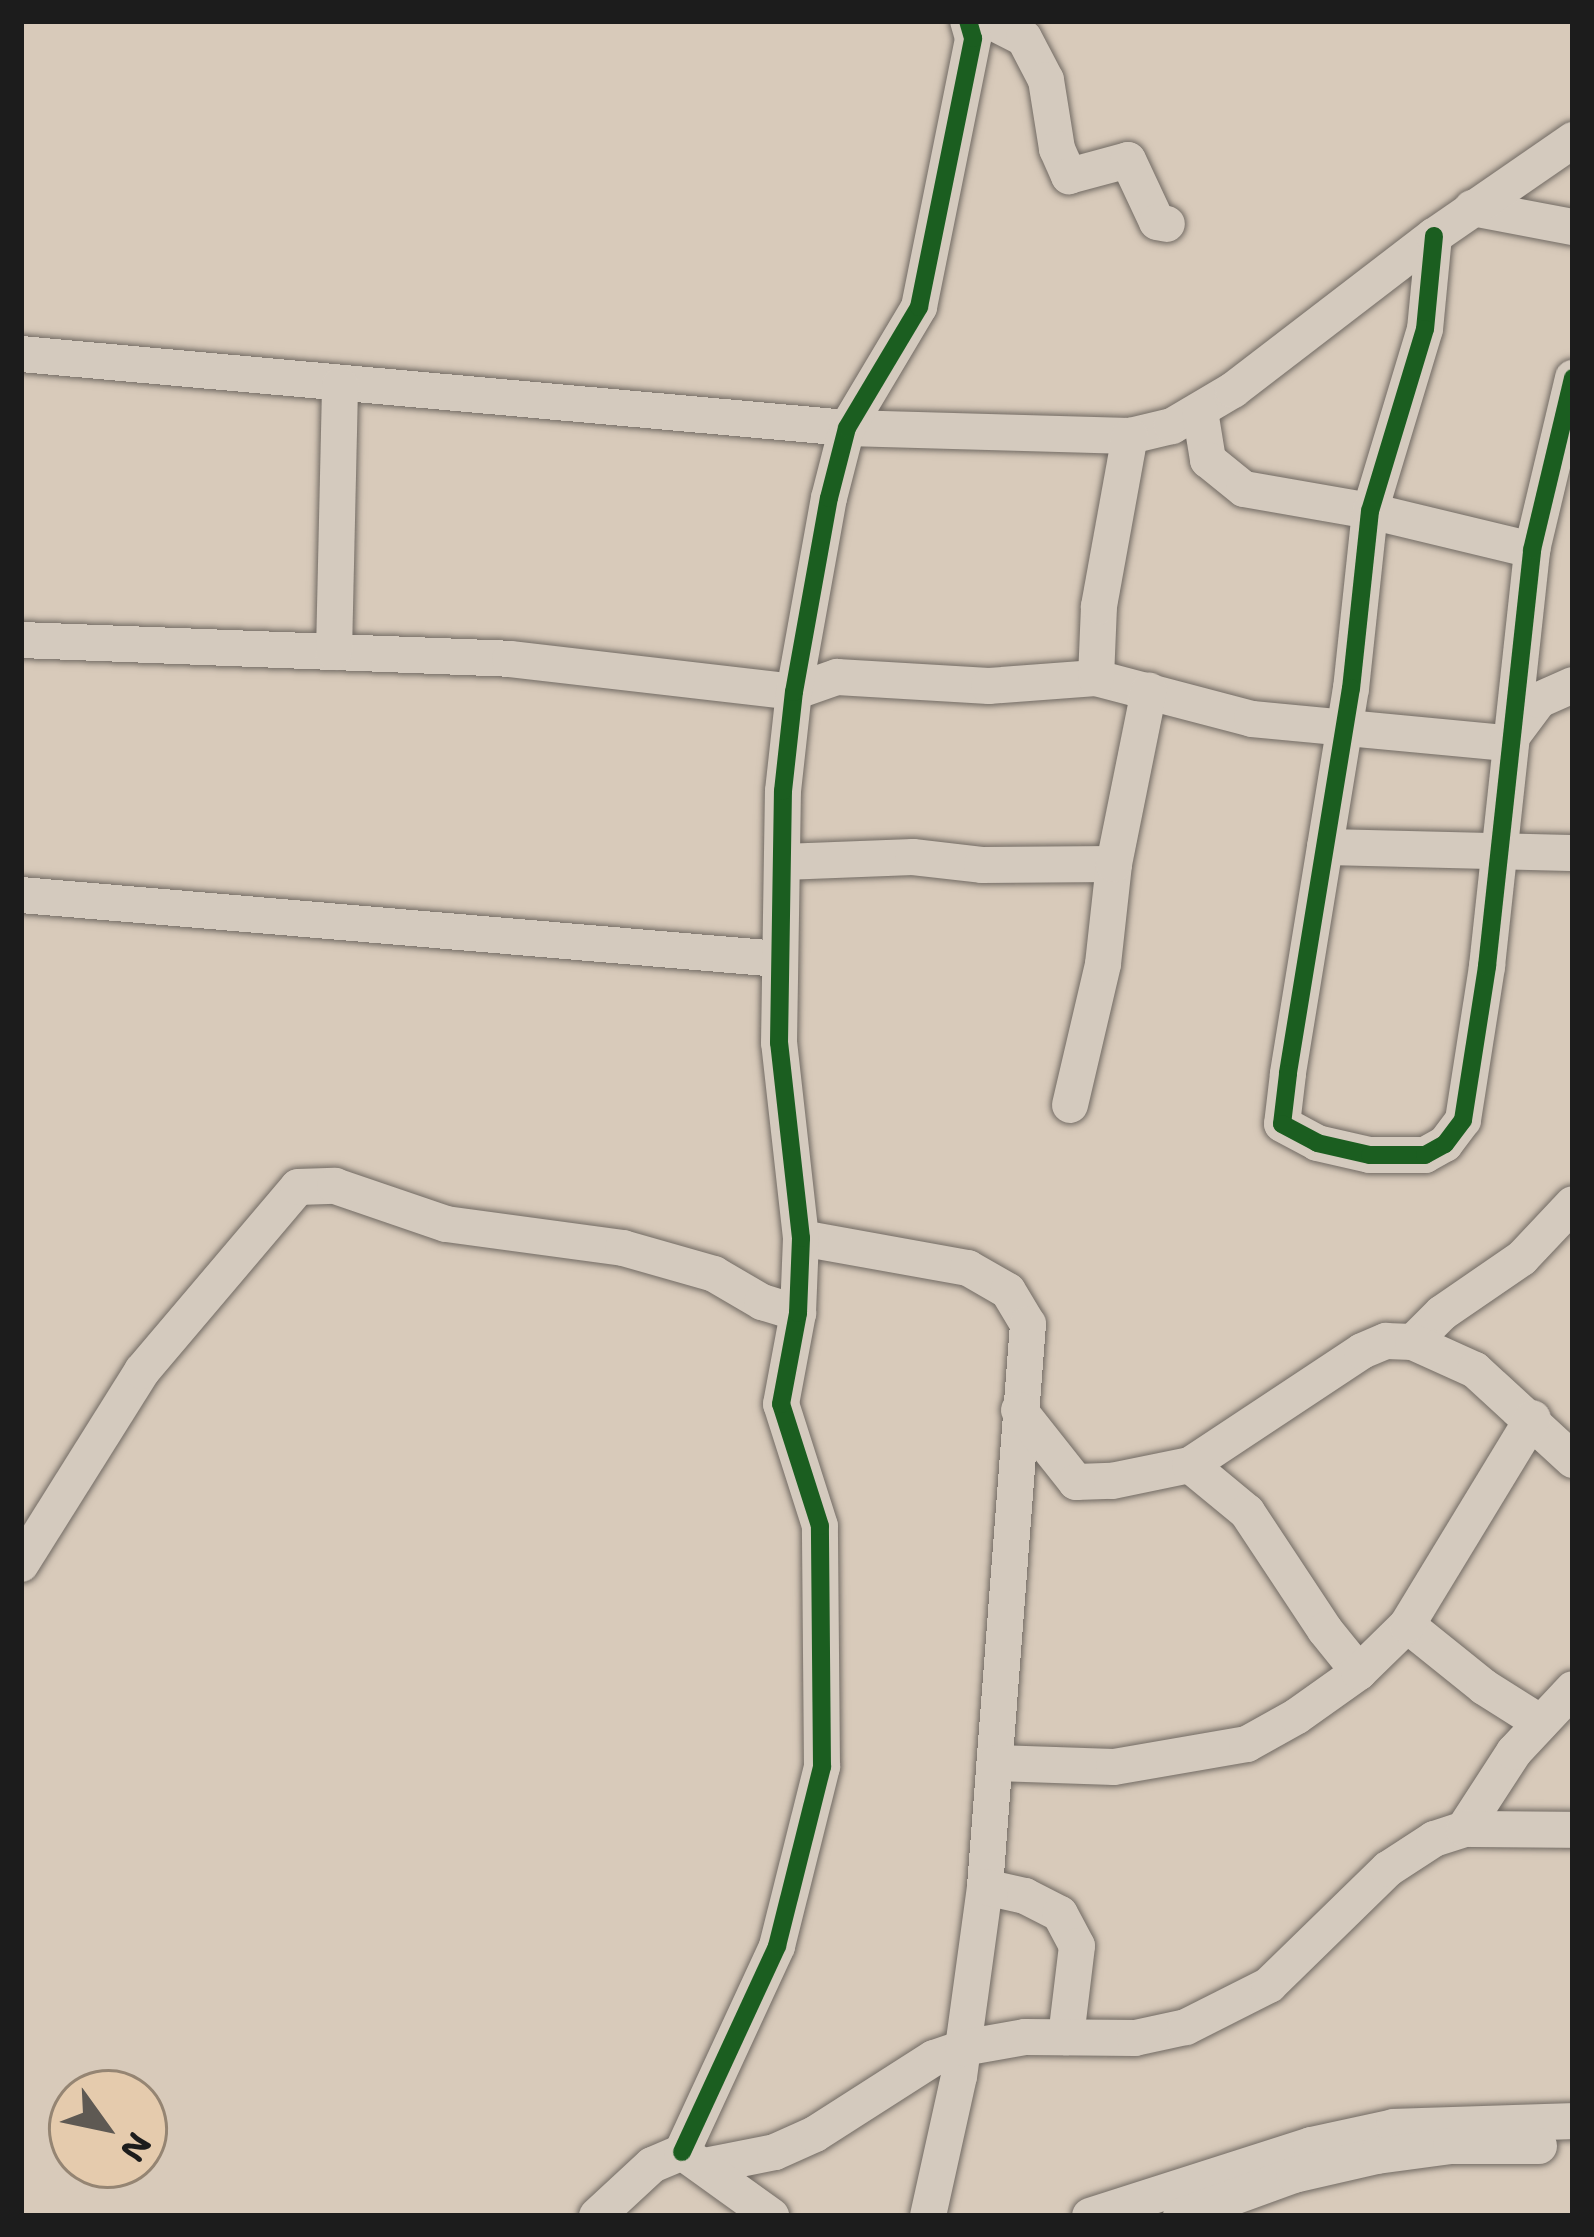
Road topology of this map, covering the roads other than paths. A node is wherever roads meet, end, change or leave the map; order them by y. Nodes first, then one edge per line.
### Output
1 (977, 25) edge
2 (1573, 140) edge
3 (1472, 208) junction
4 (1166, 224) dead end
5 (1573, 227) edge
6 (1434, 236) junction
7 (21, 354) edge
8 (1573, 378) edge
9 (340, 385) junction
10 (1200, 411) junction
11 (847, 428) junction
12 (1130, 436) junction
13 (1561, 483) edge
14 (1370, 511) junction
15 (1532, 550) junction
16 (21, 640) edge
17 (334, 652) junction
18 (1096, 678) junction
19 (1573, 686) edge
20 (1149, 690) junction
21 (794, 692) junction
22 (1344, 730) junction
23 (1508, 743) junction
24 (1325, 847) junction
25 (1573, 853) edge
26 (1498, 854) junction
27 (783, 862) junction
28 (1114, 864) junction
29 (21, 895) edge
30 (779, 959) junction
31 (1070, 1105) dead end
32 (1573, 1204) edge
33 (801, 1238) junction
34 (798, 1313) junction
35 (1413, 1342) junction
36 (1019, 1410) junction
37 (1533, 1418) junction
38 (1573, 1460) edge
39 (1190, 1465) junction
40 (21, 1564) edge
41 (1407, 1625) junction
42 (1359, 1672) junction
43 (1573, 1689) edge
44 (1541, 1723) junction
45 (996, 1763) junction
46 (1464, 1829) junction
47 (1573, 1830) edge
48 (985, 1887) junction
49 (1066, 2037) junction
50 (964, 2048) junction
51 (1573, 2120) edge
52 (1573, 2145) edge
53 (694, 2159) junction
54 (597, 2216) edge
55 (771, 2216) edge
56 (928, 2216) edge
57 (1090, 2216) edge
58 (1181, 2216) edge

1 - 4 street
1 - 11 street
2 - 3 street
3 - 5 street
3 - 6 street
6 - 10 street
6 - 14 street
7 - 9 street
8 - 13 street
9 - 11 street
9 - 17 street
10 - 12 street
10 - 14 street
11 - 12 street
11 - 21 street
12 - 18 street
13 - 15 street
14 - 15 street
14 - 22 street
15 - 23 street
16 - 17 street
17 - 21 street
18 - 20 street
18 - 21 street
19 - 23 street
20 - 22 street
20 - 28 street
21 - 27 street
22 - 23 street
22 - 24 street
23 - 26 street
24 - 26 street
24 - 26 street
25 - 26 street
27 - 28 street
27 - 30 street
28 - 31 street
29 - 30 street
30 - 33 street
32 - 35 street
33 - 34 street
33 - 36 street
34 - 40 street
34 - 53 street
35 - 37 street
35 - 39 street
36 - 39 street
36 - 45 street
37 - 38 street
37 - 41 street
39 - 42 street
41 - 42 street
41 - 44 street
42 - 45 street
43 - 44 street
44 - 46 street
45 - 48 street
46 - 47 street
46 - 49 street
48 - 49 street
48 - 50 street
49 - 50 street
50 - 53 street
50 - 56 street
51 - 57 street
52 - 58 street
53 - 54 street
53 - 55 street

